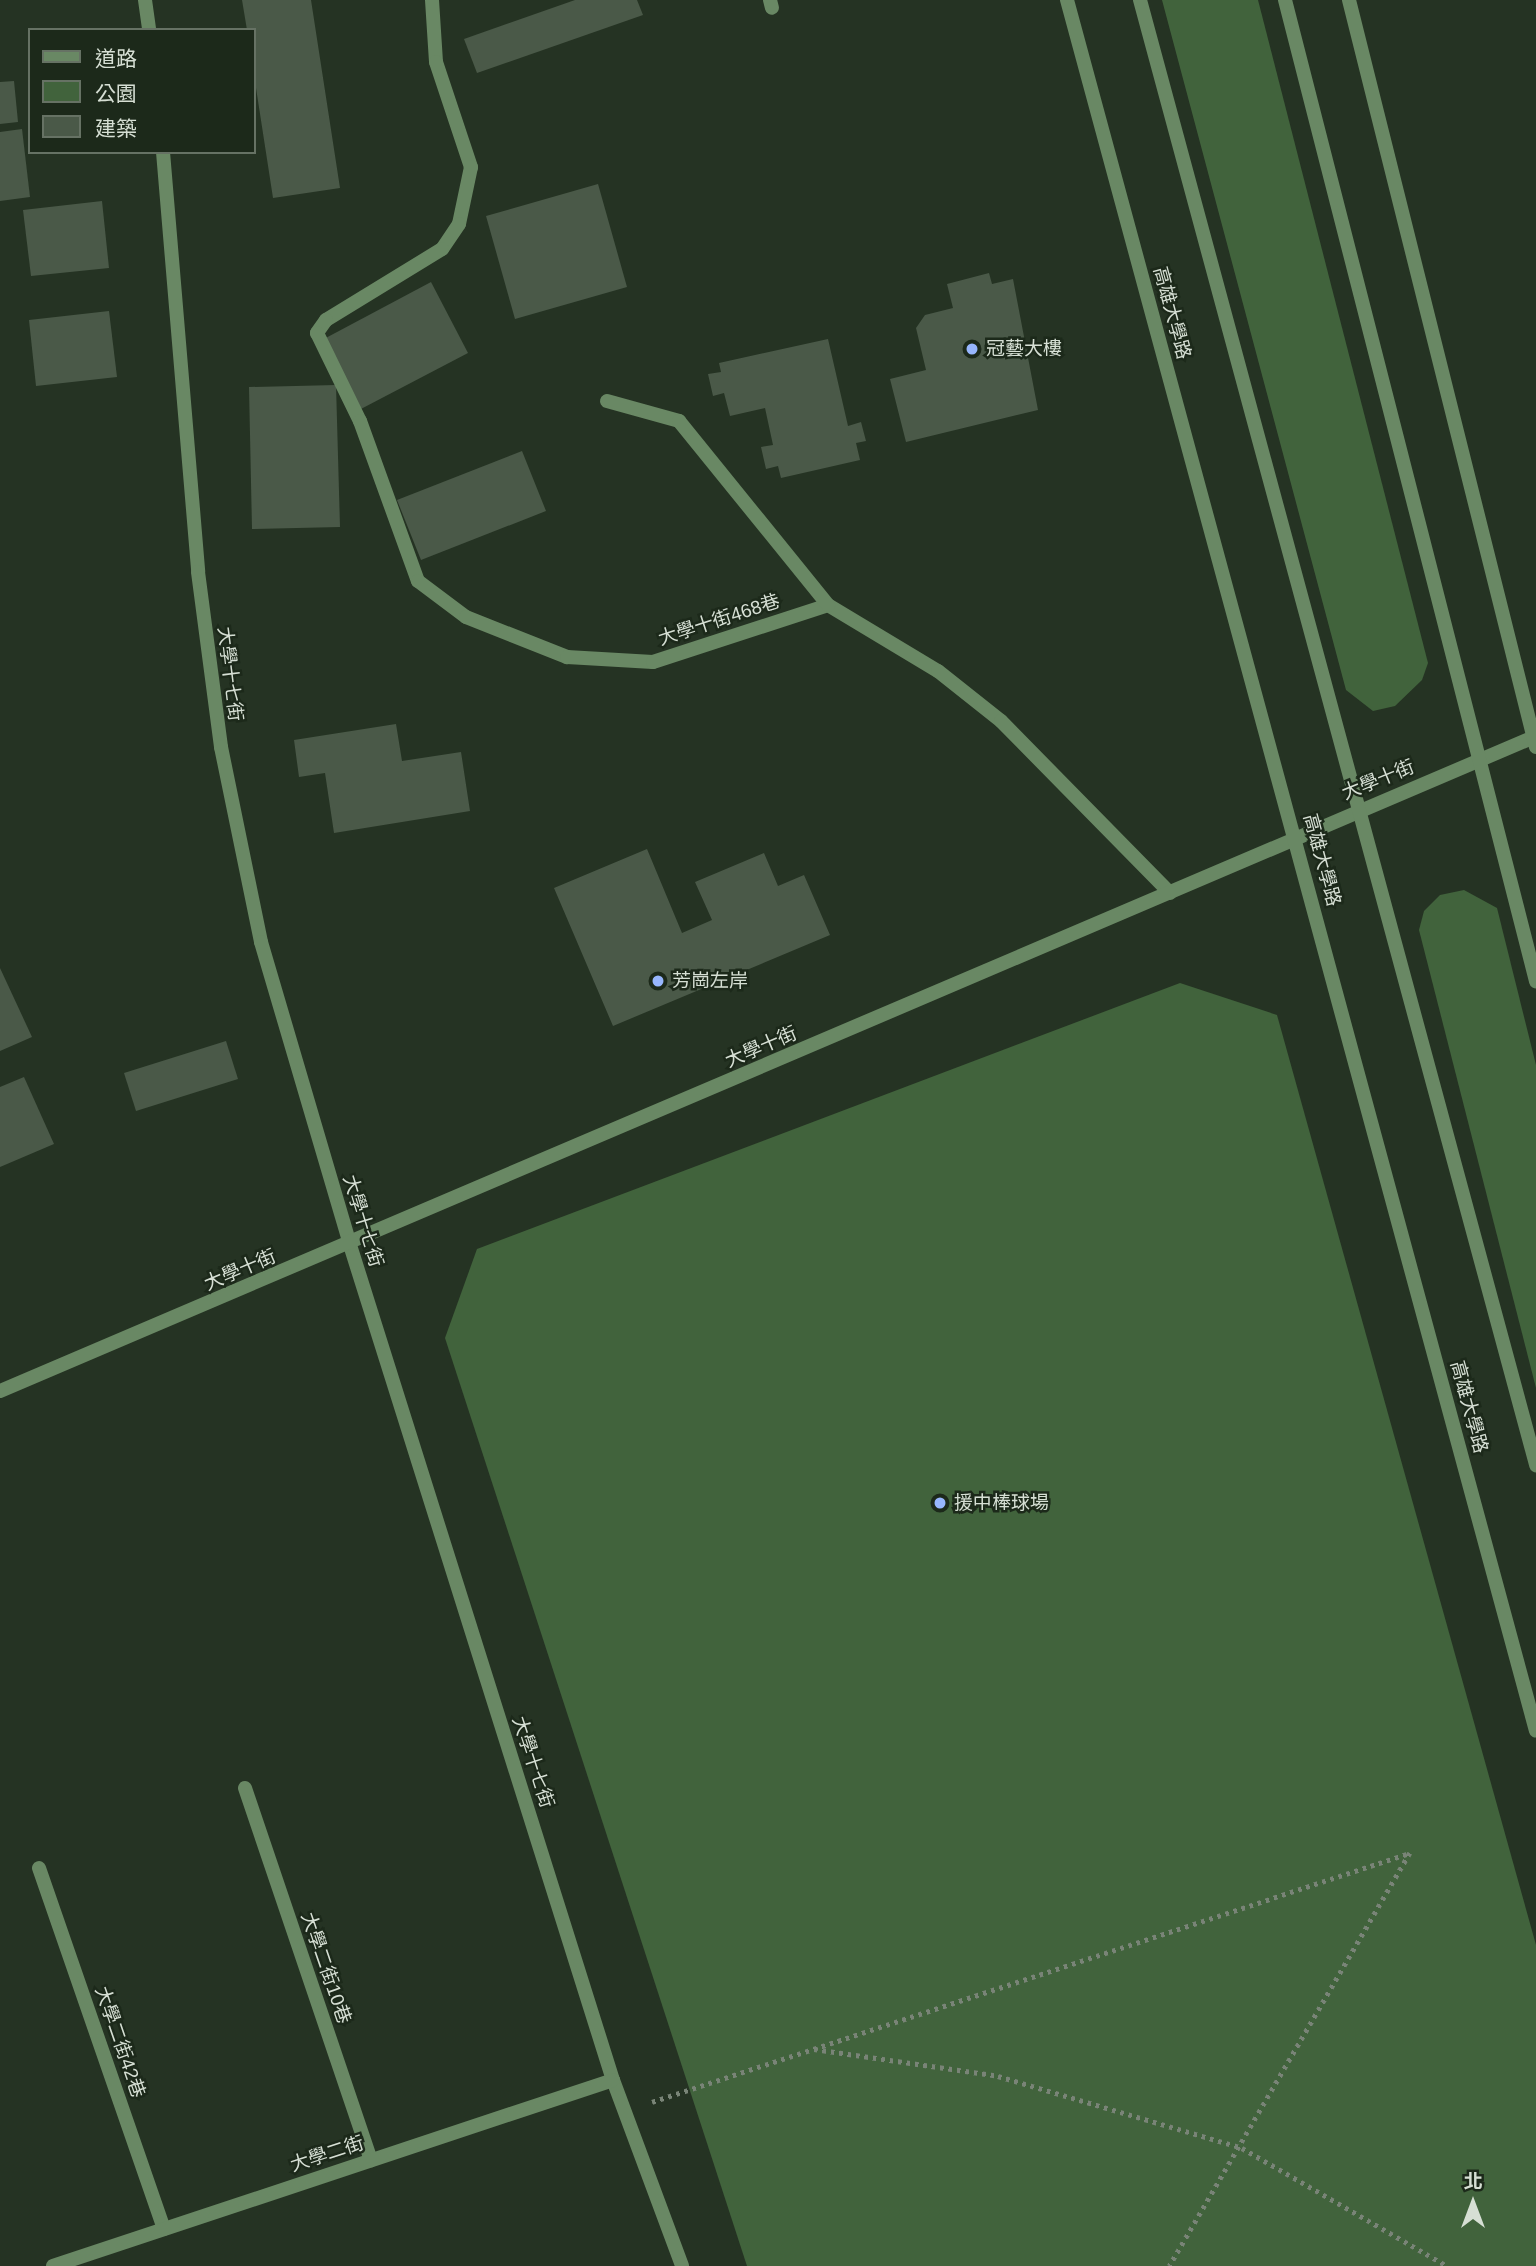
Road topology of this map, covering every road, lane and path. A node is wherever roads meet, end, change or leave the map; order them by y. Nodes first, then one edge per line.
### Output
1 (145, 0) edge
2 (432, 0) edge
3 (1067, 0) edge
4 (1140, 0) edge
5 (1285, 0) edge
6 (1349, 0) edge
7 (149, 28) edge
8 (163, 154) edge
9 (607, 401) dead end
10 (828, 605) junction
11 (1535, 740) edge
12 (1479, 761) junction
13 (1357, 808) junction
14 (1297, 839) junction
15 (1170, 893) junction
16 (1536, 981) edge
17 (349, 1245) junction
18 (0, 1391) edge
19 (1536, 1465) edge
20 (1536, 1731) edge
21 (245, 1788) dead end
22 (40, 1868) dead end
23 (813, 2049) junction
24 (613, 2080) junction
25 (624, 2111) junction
26 (1242, 2148) junction
27 (371, 2160) junction
28 (164, 2229) junction
29 (53, 2266) edge
30 (682, 2266) edge
31 (1170, 2266) edge
32 (1447, 2266) edge

1 - 7 street
2 - 10 street, 大學十街468巷
3 - 14 street, 高雄大學路
4 - 13 street
5 - 12 street
6 - 11 street
8 - 17 street, 大學十七街
9 - 10 street
10 - 15 street
11 - 12 street, 大學十街
12 - 13 street, 大學十街
12 - 16 street
13 - 14 street, 大學十街
13 - 19 street
14 - 15 street, 大學十街
14 - 20 street, 高雄大學路
15 - 17 street, 大學十街
17 - 18 street, 大學十街
17 - 24 street, 大學十七街
21 - 27 street, 大學二街10巷
22 - 28 street, 大學二街42巷
23 - 25 path
23 - 26 path
23 - 26 path
24 - 25 street, 大學十七街
24 - 27 street, 大學二街
25 - 30 street, 大學十七街
26 - 31 path
26 - 32 path
27 - 28 street, 大學二街
28 - 29 street, 大學二街

